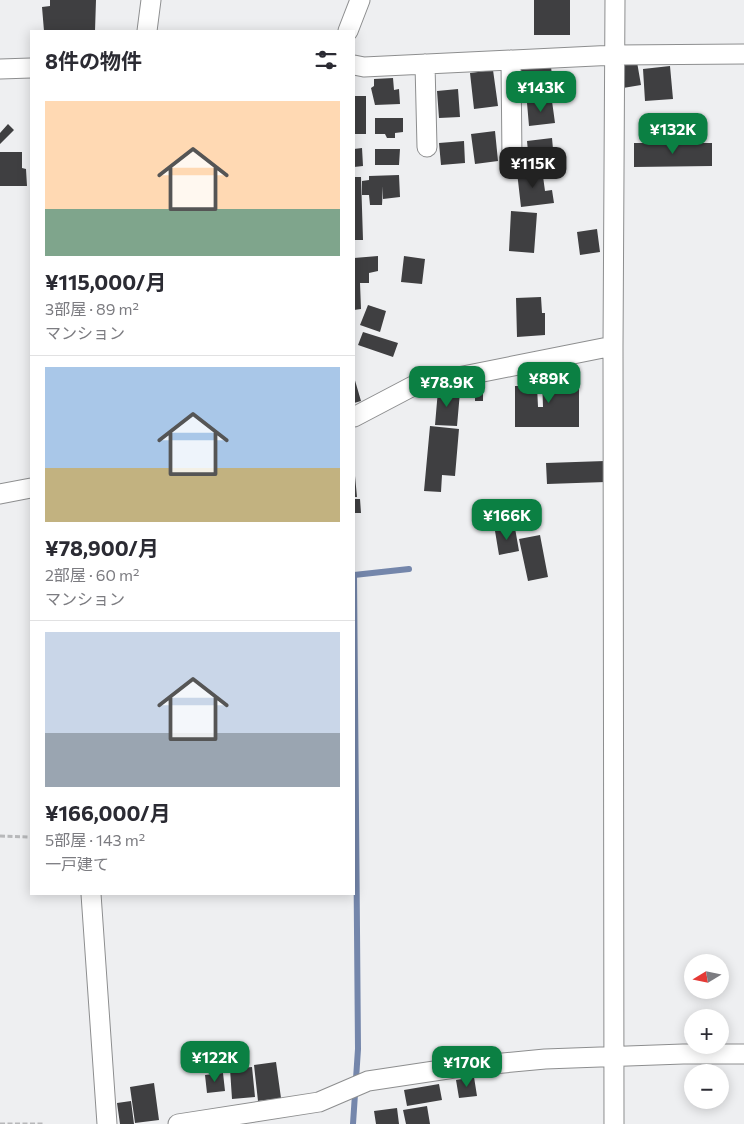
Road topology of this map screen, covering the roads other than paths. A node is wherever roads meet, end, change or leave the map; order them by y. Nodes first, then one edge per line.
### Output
1 (151, 0) edge
2 (360, 0) edge
3 (615, 0) edge
4 (147, 30) edge
5 (348, 30) edge
6 (744, 54) edge
7 (616, 55) junction
8 (511, 60) junction
9 (425, 64) junction
10 (355, 65) edge
11 (30, 68) edge
12 (0, 69) edge
13 (427, 147) dead end
14 (512, 160) dead end
15 (613, 346) junction
16 (355, 416) edge
17 (30, 488) edge
18 (0, 494) edge
19 (91, 895) edge
20 (744, 1054) edge
21 (614, 1056) junction
22 (107, 1124) edge
23 (178, 1124) edge
24 (614, 1124) edge

1 - 4 street
2 - 5 street
3 - 7 street
6 - 7 street
7 - 8 street
7 - 15 street
8 - 9 street
8 - 14 street
9 - 10 street
9 - 13 street
11 - 12 street
15 - 16 street
15 - 21 street
17 - 18 street
19 - 22 street
20 - 21 street
21 - 23 street
21 - 24 street

